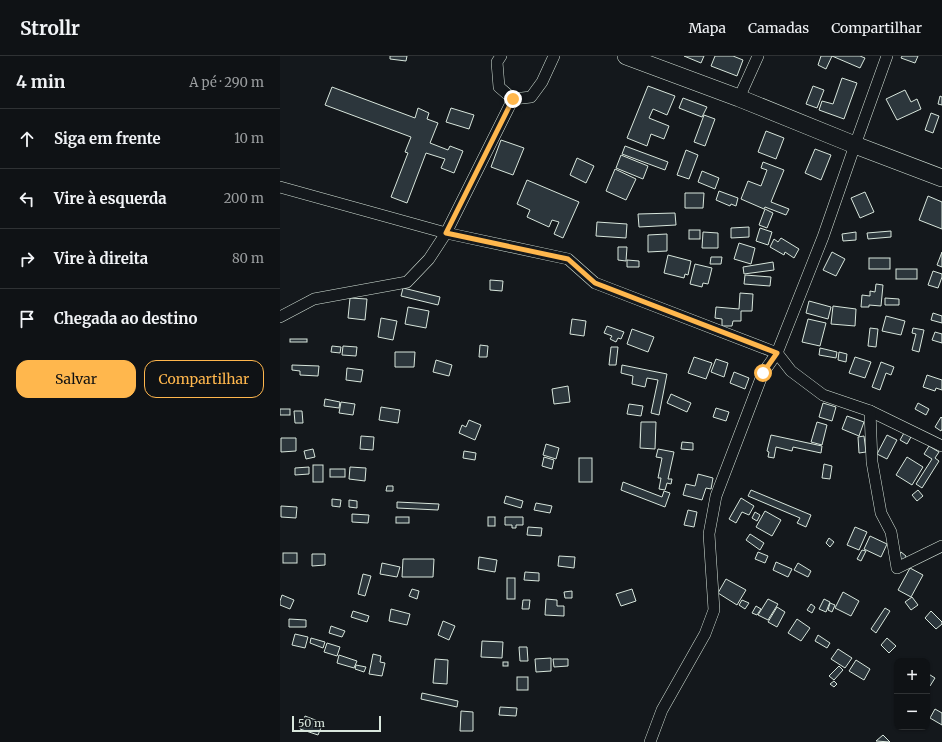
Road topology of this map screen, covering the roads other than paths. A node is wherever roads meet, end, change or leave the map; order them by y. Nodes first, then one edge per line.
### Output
1 (501, 56) edge
2 (554, 56) edge
3 (626, 56) edge
4 (758, 56) edge
5 (888, 56) edge
6 (739, 98) junction
7 (513, 99) junction
8 (855, 145) junction
9 (942, 178) edge
10 (280, 187) edge
11 (446, 233) junction
12 (280, 317) edge
13 (777, 353) junction
14 (870, 411) junction
15 (942, 446) edge
16 (942, 546) edge
17 (650, 742) edge

1 - 7 street
2 - 7 street
3 - 6 main road
4 - 6 street
5 - 8 street
6 - 8 main road
7 - 11 street
8 - 9 main road
8 - 13 street
10 - 11 street
11 - 12 street
11 - 13 street
13 - 14 street
13 - 17 street
14 - 15 street
14 - 16 street

